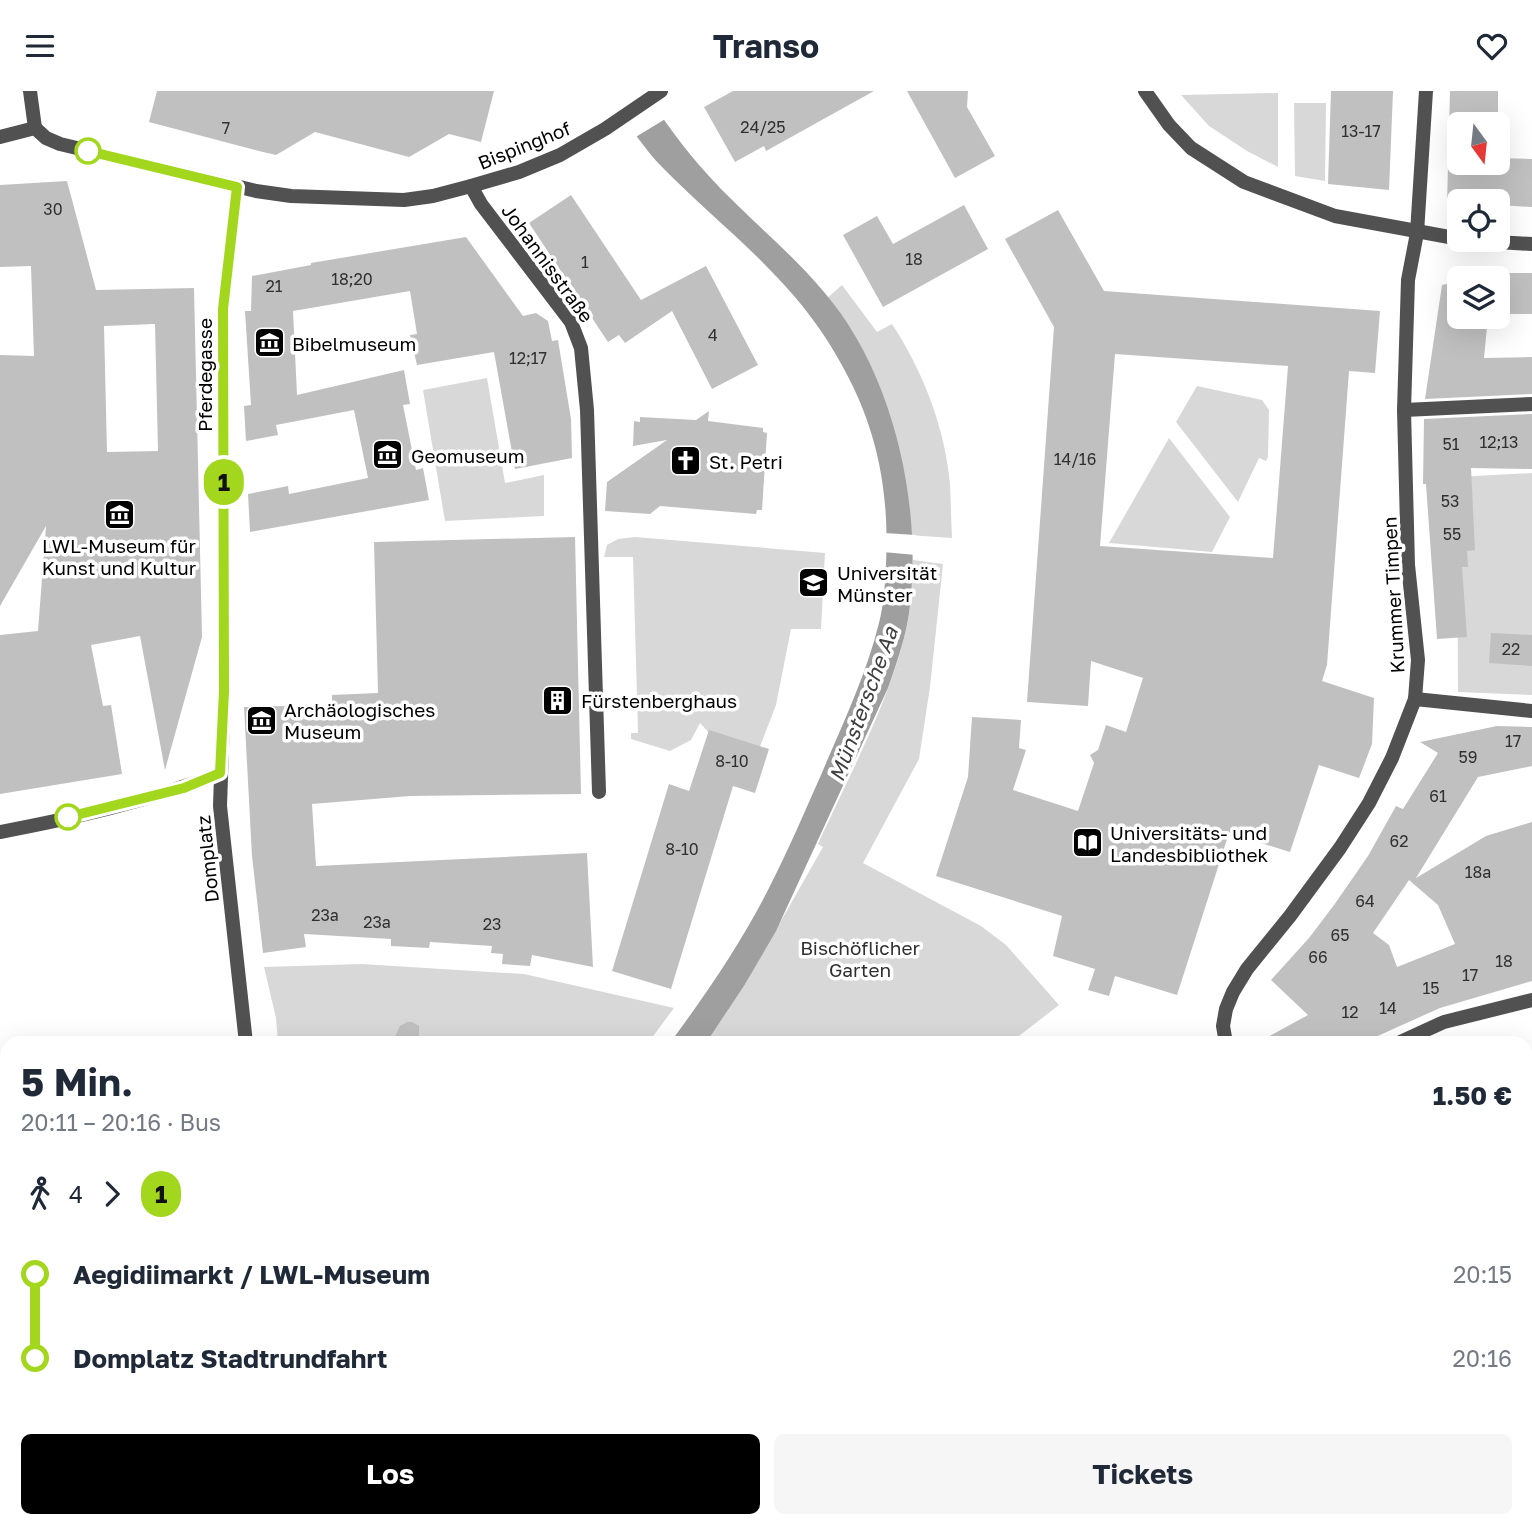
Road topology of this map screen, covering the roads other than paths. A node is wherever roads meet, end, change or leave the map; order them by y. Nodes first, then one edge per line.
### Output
1 (30, 91) edge
2 (1145, 91) edge
3 (1426, 91) edge
4 (658, 93) edge
5 (35, 128) junction
6 (0, 137) edge
7 (471, 186) junction
8 (237, 187) junction
9 (1417, 233) junction
10 (1447, 237) edge
11 (1510, 243) edge
12 (1532, 244) edge
13 (1532, 404) edge
14 (1404, 410) junction
15 (1415, 699) junction
16 (1532, 711) edge
17 (220, 773) junction
18 (599, 792) dead end
19 (0, 832) edge
20 (1532, 1000) edge
21 (245, 1036) edge
22 (1225, 1036) edge
23 (1413, 1036) edge

1 - 5 street
2 - 9 street
3 - 9 street, Krummer Timpen
4 - 7 street, Bispinghof
5 - 6 street
5 - 8 street
7 - 8 street
7 - 18 street, Johannisstraße
8 - 17 street, Pferdegasse
9 - 10 street
9 - 14 street, Krummer Timpen
11 - 12 street
13 - 14 street
14 - 15 street, Krummer Timpen
15 - 16 street
15 - 22 street, Krummer Timpen
17 - 19 street
17 - 21 street, Domplatz
20 - 23 street

